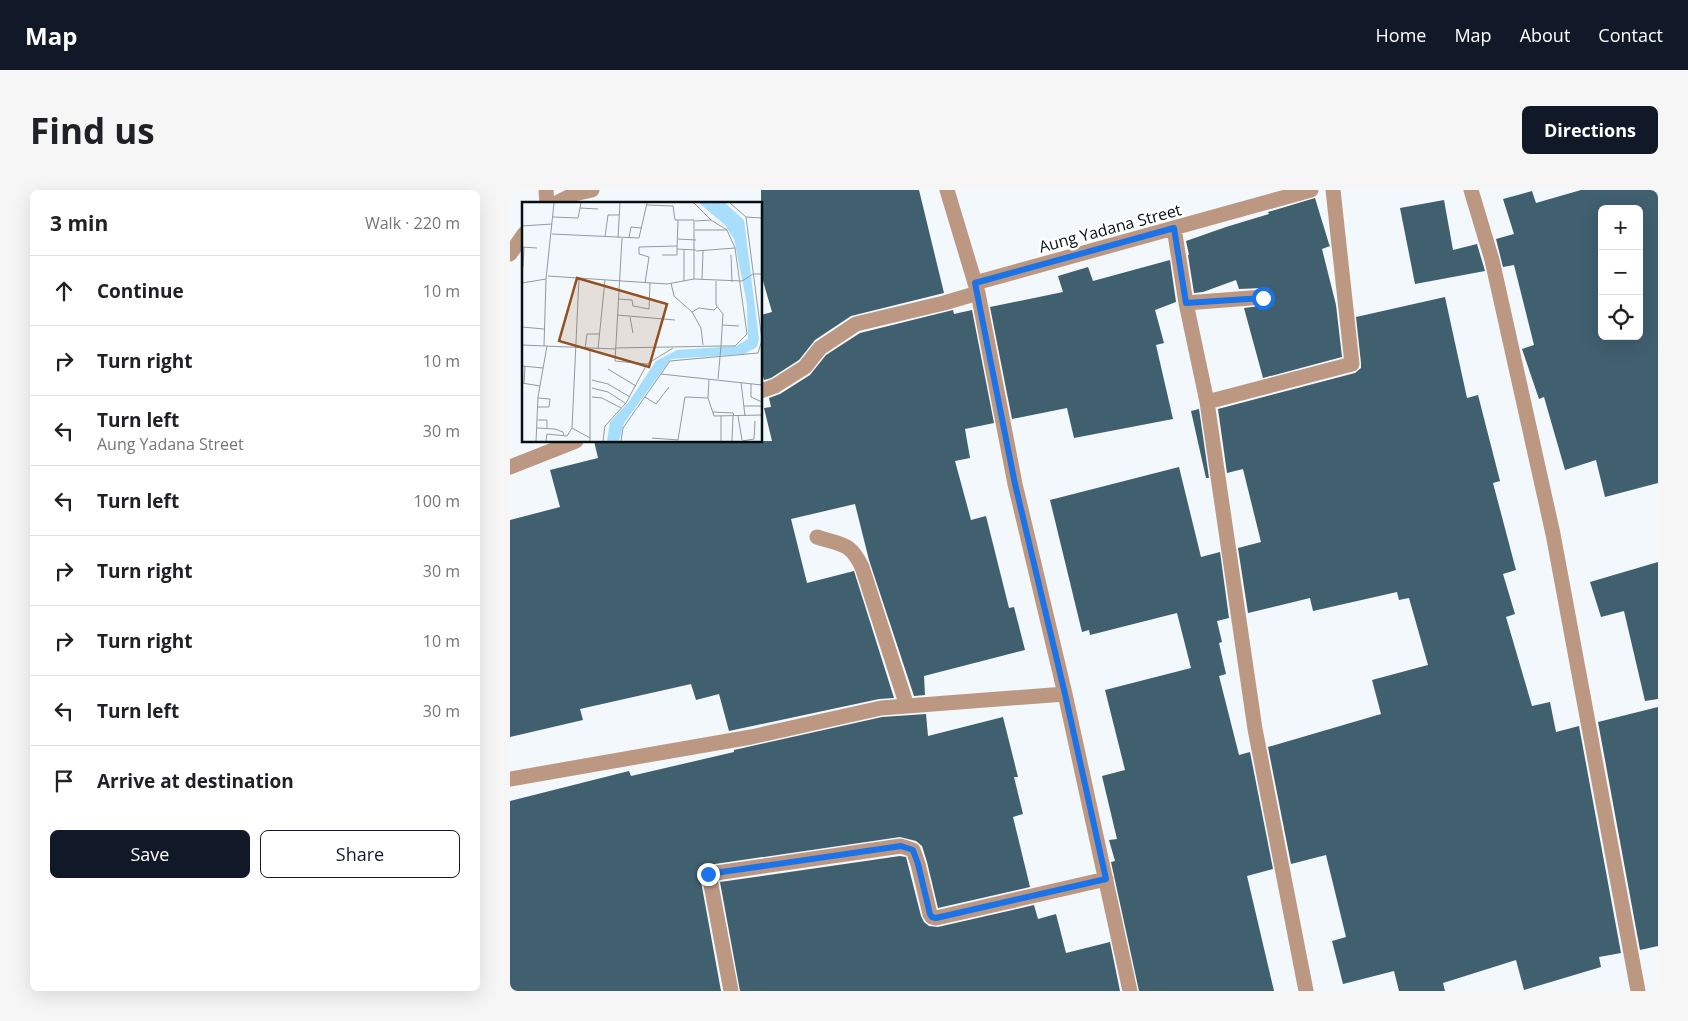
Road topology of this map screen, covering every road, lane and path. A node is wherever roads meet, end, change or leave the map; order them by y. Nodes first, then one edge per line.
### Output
1 (592, 190) edge
2 (946, 190) edge
3 (1311, 190) edge
4 (1333, 190) edge
5 (1471, 190) edge
6 (1262, 197) edge
7 (560, 202) edge
8 (1174, 228) junction
9 (522, 237) edge
10 (510, 254) edge
11 (977, 288) junction
12 (1263, 298) dead end
13 (1186, 303) junction
14 (762, 391) edge
15 (1207, 402) junction
16 (573, 442) edge
17 (510, 467) edge
18 (817, 537) dead end
19 (1065, 694) junction
20 (907, 706) junction
21 (510, 780) edge
22 (1106, 879) junction
23 (731, 991) edge
24 (1130, 991) edge
25 (1306, 991) edge
26 (1638, 991) edge

1 - 7 street
2 - 11 street
3 - 6 street, Aung Yadana Street
4 - 15 street
5 - 26 street
6 - 8 street, Aung Yadana Street
8 - 11 street, Aung Yadana Street
8 - 13 street
9 - 10 street
11 - 14 street, Aung Yadana Street
11 - 19 street
12 - 13 street
13 - 15 street
15 - 25 street
16 - 17 street
18 - 20 street
19 - 20 street
19 - 22 street
20 - 21 street
22 - 23 street
22 - 24 street

